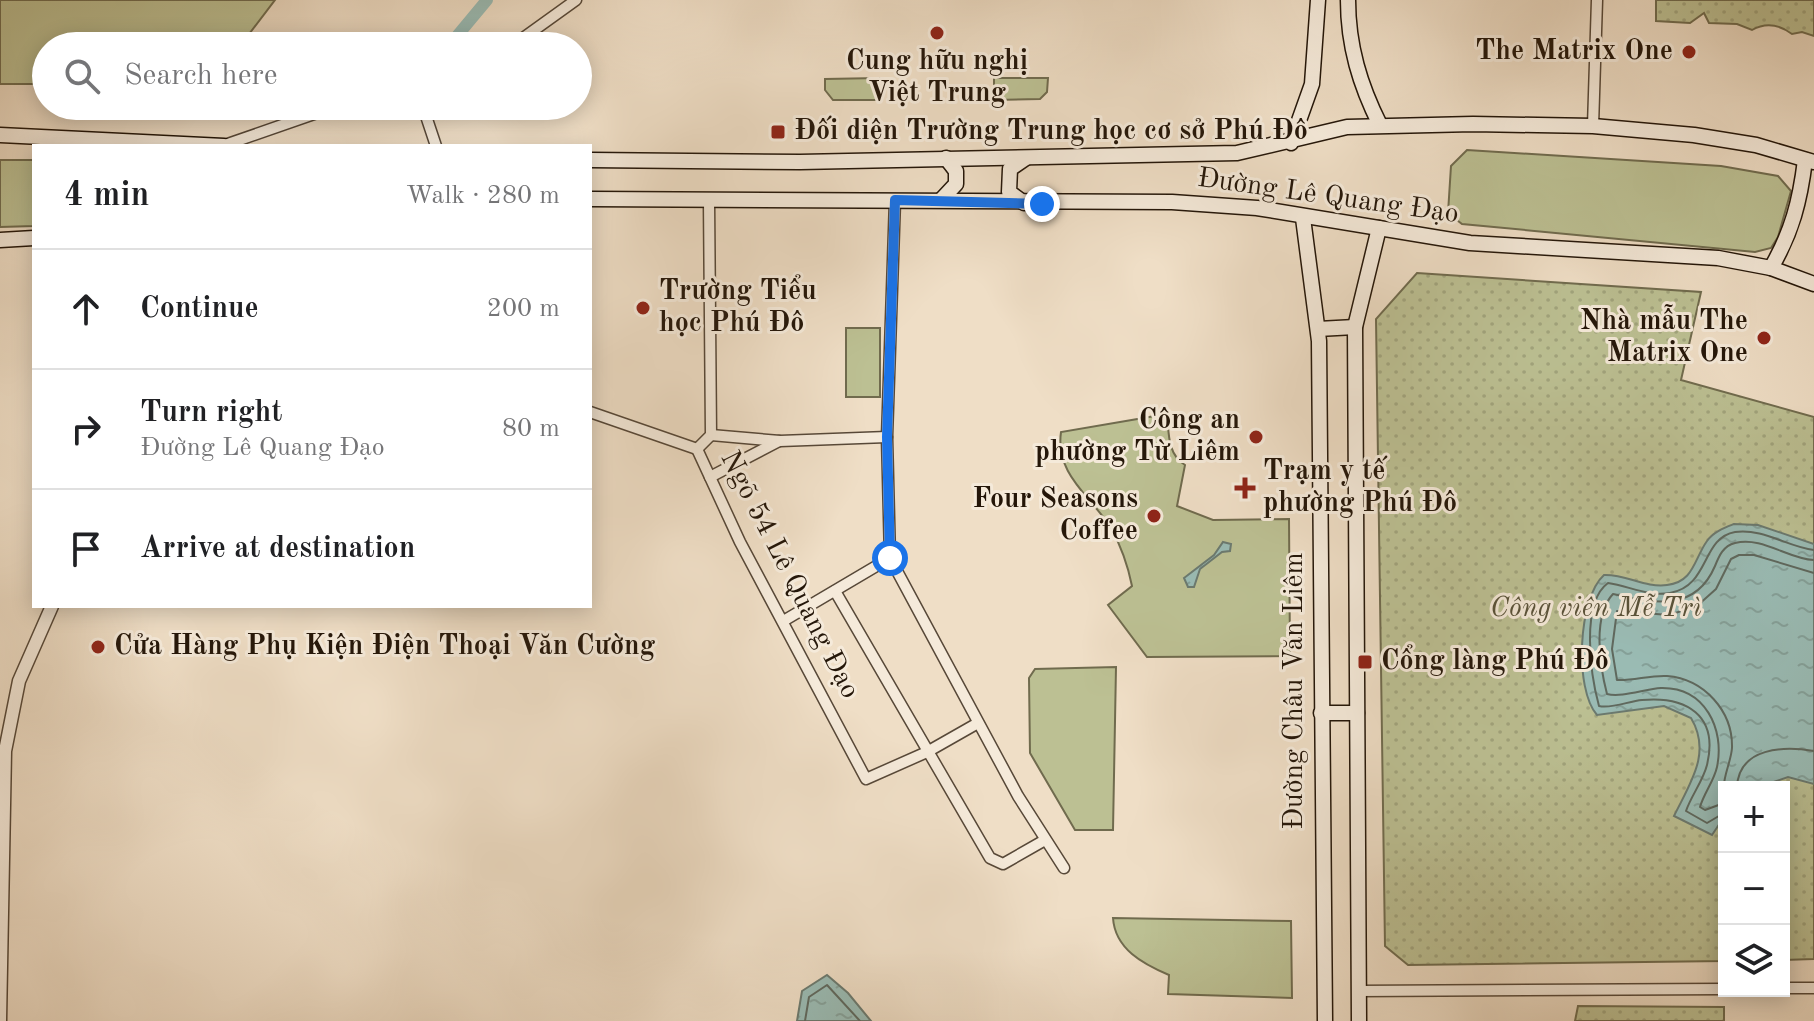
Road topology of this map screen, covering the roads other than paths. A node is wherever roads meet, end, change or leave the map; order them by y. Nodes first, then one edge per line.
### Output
1 (576, 0) edge
2 (1318, 0) edge
3 (1348, 0) edge
4 (1597, 0) edge
5 (1348, 24) junction
6 (1318, 25) junction
7 (531, 32) edge
8 (297, 120) edge
9 (430, 120) edge
10 (1380, 125) junction
11 (1593, 126) junction
12 (0, 135) edge
13 (1291, 143) junction
14 (182, 144) edge
15 (229, 144) edge
16 (436, 144) edge
17 (946, 158) junction
18 (1026, 158) junction
19 (592, 160) edge
20 (1809, 161) edge
21 (592, 199) edge
22 (895, 200) junction
23 (941, 200) junction
24 (709, 201) junction
25 (1024, 203) junction
26 (1303, 218) junction
27 (1379, 228) junction
28 (32, 238) edge
29 (0, 240) edge
30 (1771, 268) junction
31 (1814, 284) edge
32 (1355, 327) junction
33 (1318, 329) junction
34 (592, 413) edge
35 (711, 435) junction
36 (887, 437) junction
37 (780, 441) junction
38 (697, 449) junction
39 (710, 477) junction
40 (890, 558) junction
41 (835, 591) junction
42 (51, 608) edge
43 (785, 620) junction
44 (1321, 713) junction
45 (1357, 713) junction
46 (978, 723) junction
47 (927, 752) junction
48 (1045, 840) junction
49 (1064, 868) dead end
50 (1790, 988) edge
51 (1814, 988) edge
52 (1718, 989) edge
53 (1358, 991) junction
54 (0, 1021) edge
55 (1325, 1021) edge
56 (1359, 1021) edge

1 - 7 street
2 - 6 main road
3 - 5 main road
4 - 11 street
5 - 6 main road
5 - 10 main road
6 - 13 main road
8 - 15 street
9 - 16 street
10 - 11 main road, Đường Lê Quang Đạo
10 - 13 main road, Đường Lê Quang Đạo
11 - 20 main road, Đường Lê Quang Đạo
12 - 14 main road
13 - 18 main road, Đường Lê Quang Đạo
17 - 18 main road, Đường Lê Quang Đạo
17 - 19 main road, Đường Lê Quang Đạo
17 - 23 main road
18 - 25 main road
20 - 30 main road
21 - 24 main road, Đường Lê Quang Đạo
22 - 23 main road, Đường Lê Quang Đạo
22 - 24 main road, Đường Lê Quang Đạo
22 - 36 street
23 - 25 main road, Đường Lê Quang Đạo
24 - 35 street, Ngõ 54 Lê Quang Đạo
25 - 26 main road, Đường Lê Quang Đạo
26 - 27 main road, Đường Lê Quang Đạo
26 - 33 main road, Đường Châu Văn Liêm
27 - 30 main road, Đường Lê Quang Đạo
27 - 32 main road
28 - 29 main road
30 - 31 main road, Đường Lê Quang Đạo
32 - 33 main road
32 - 45 main road
33 - 44 main road, Đường Châu Văn Liêm
34 - 38 street
35 - 37 street
35 - 38 street, Ngõ 54 Lê Quang Đạo
36 - 37 street
36 - 40 street
37 - 39 street
38 - 39 street, Ngõ 54 Lê Quang Đạo
39 - 43 street, Ngõ 54 Lê Quang Đạo
40 - 41 street
40 - 46 street
41 - 43 street
41 - 47 street
42 - 54 street
43 - 47 street, Ngõ 54 Lê Quang Đạo
44 - 45 main road
44 - 55 main road, Đường Châu Văn Liêm
45 - 53 main road
46 - 47 street
46 - 48 street
47 - 48 street
48 - 49 street
50 - 51 street
52 - 53 street
53 - 56 main road

